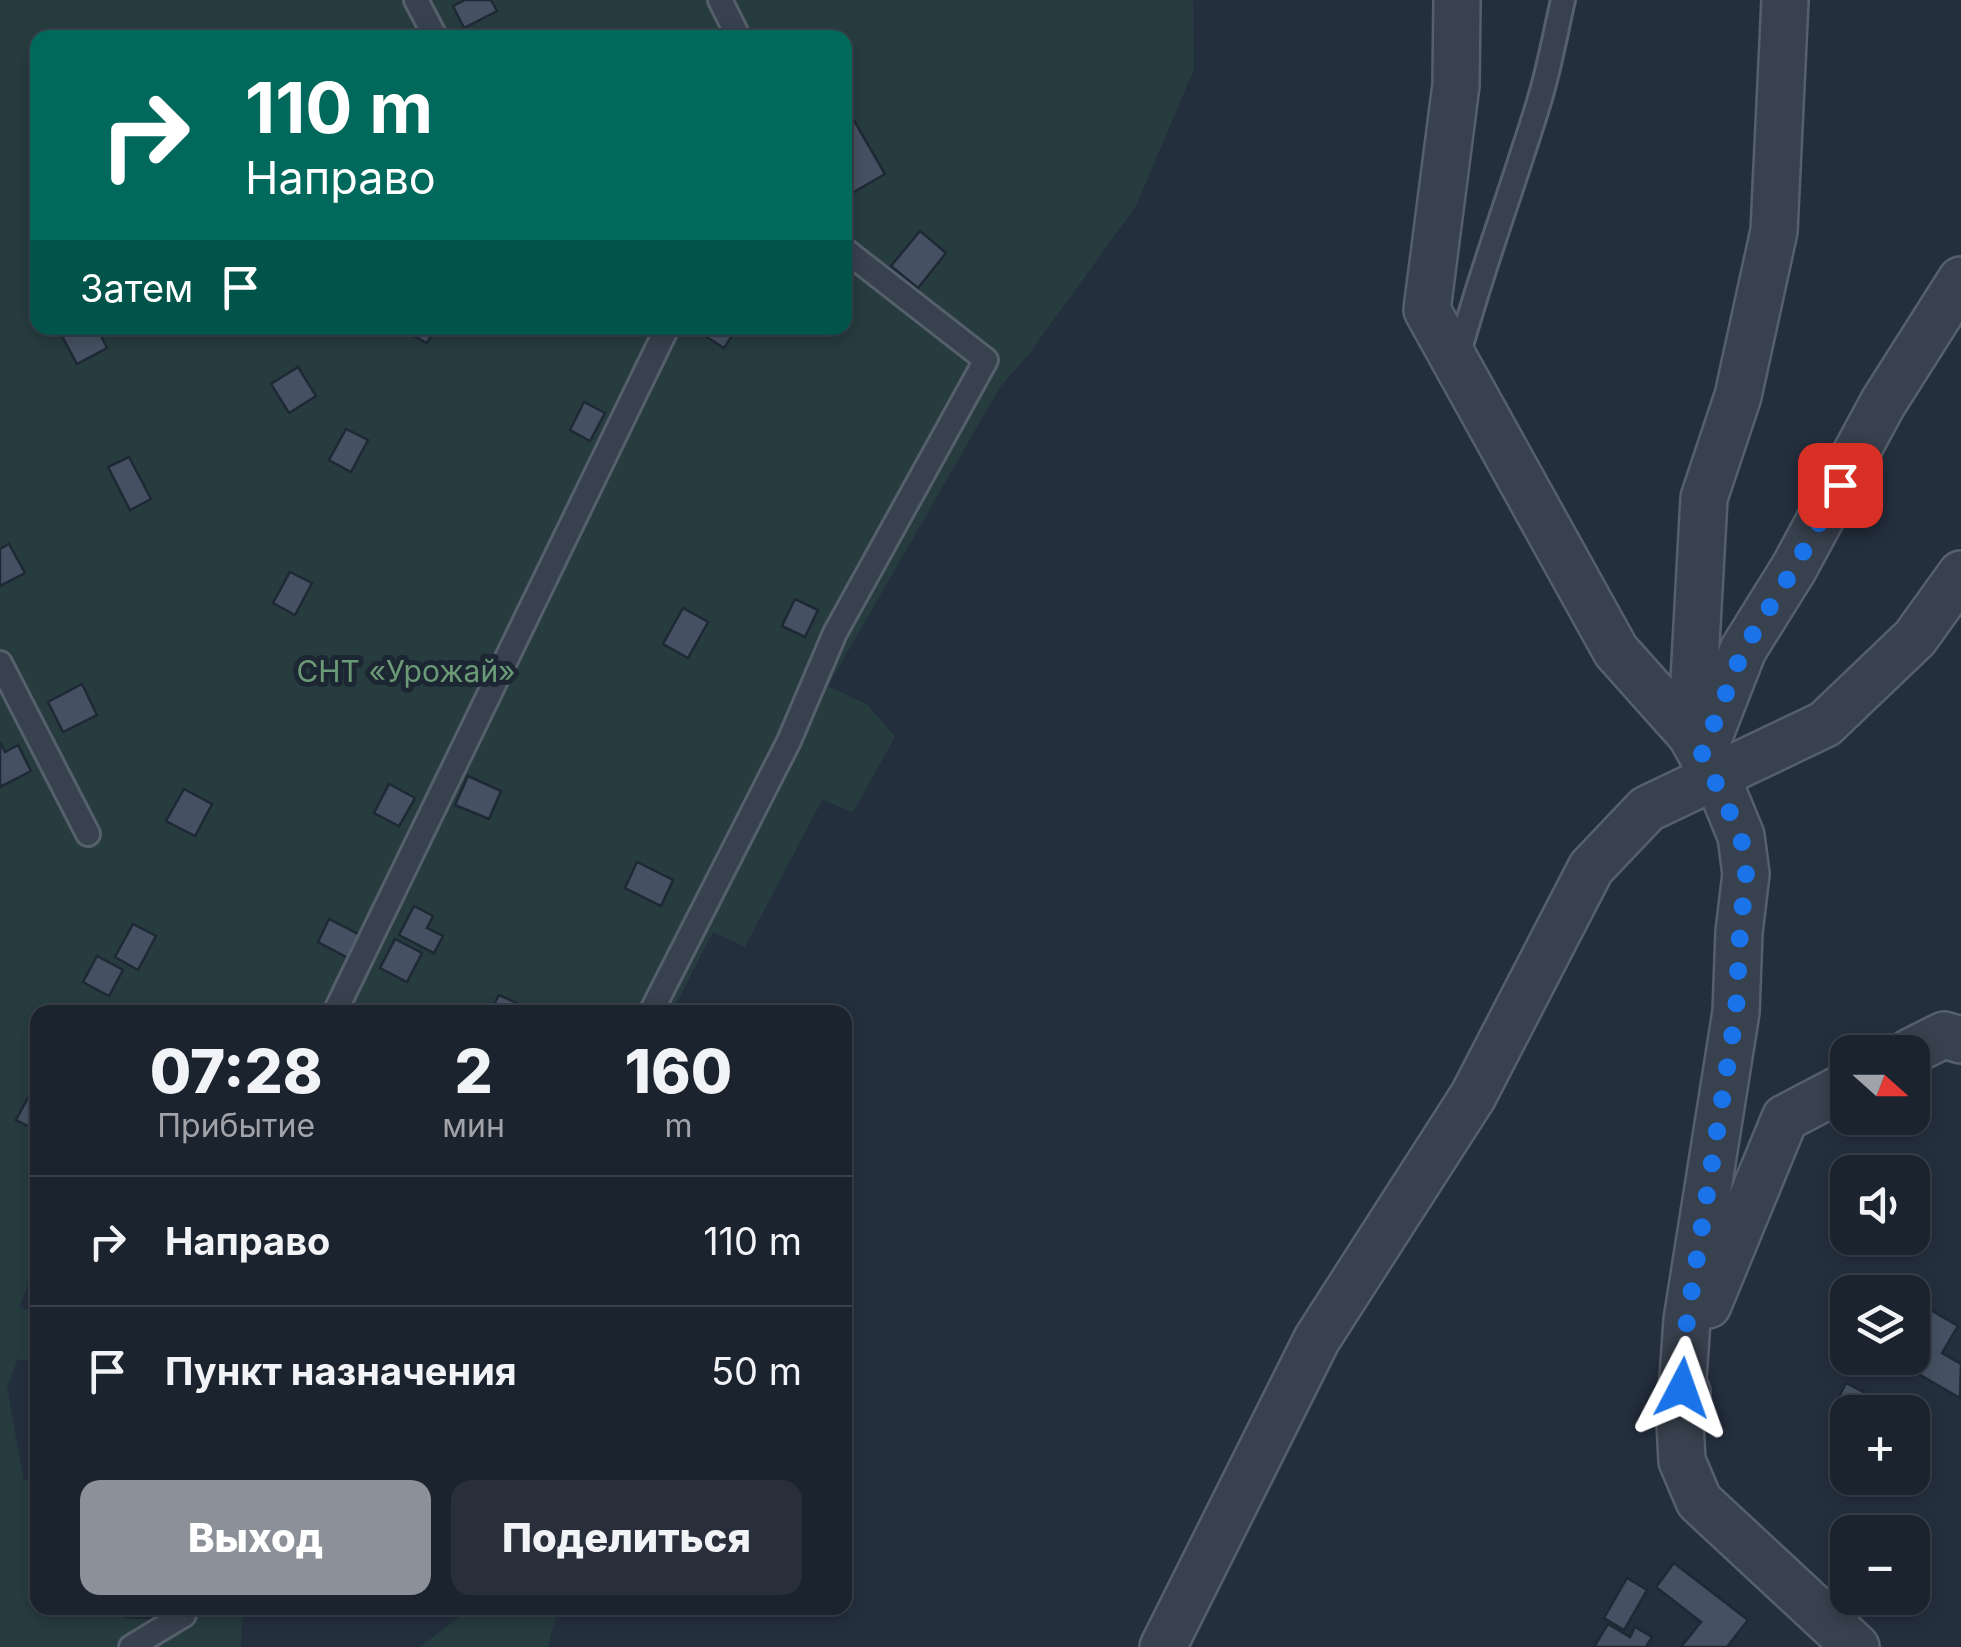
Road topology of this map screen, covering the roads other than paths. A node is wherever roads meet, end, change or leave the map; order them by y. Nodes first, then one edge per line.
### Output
1 (416, 0) edge
2 (720, 0) edge
3 (1457, 0) edge
4 (1564, 0) edge
5 (1784, 0) edge
6 (432, 30) edge
7 (735, 30) edge
8 (852, 255) edge
9 (1961, 280) edge
10 (664, 335) edge
11 (1457, 360) junction
12 (1961, 574) edge
13 (0, 663) edge
14 (1702, 756) junction
15 (88, 834) dead end
16 (338, 1005) edge
17 (655, 1005) edge
18 (1961, 1040) edge
19 (1930, 1042) edge
20 (1830, 1095) edge
21 (1680, 1422) junction
22 (184, 1616) dead end
23 (131, 1647) edge
24 (1163, 1647) edge
25 (1856, 1647) edge

1 - 6 lane
2 - 7 lane
3 - 11 street
4 - 11 lane
5 - 14 street
8 - 17 lane
9 - 14 street
10 - 16 lane
11 - 14 street
12 - 14 street
13 - 15 lane
14 - 21 street
14 - 24 street
18 - 19 street
20 - 21 street
21 - 25 street
22 - 23 lane

